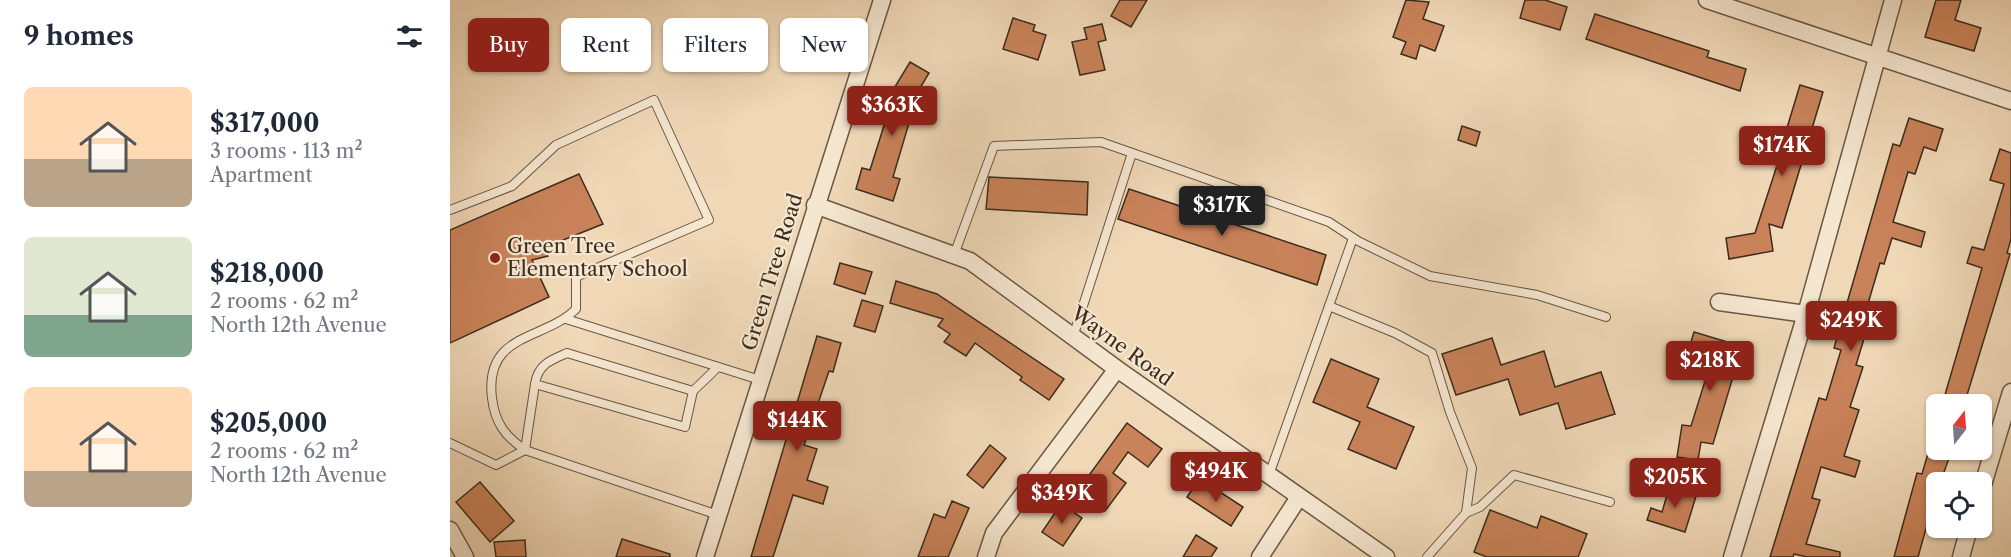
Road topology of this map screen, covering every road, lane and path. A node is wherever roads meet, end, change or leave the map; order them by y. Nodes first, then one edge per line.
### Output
1 (882, 0) edge
2 (1707, 0) edge
3 (1893, 0) edge
4 (1876, 56) junction
5 (2011, 101) edge
6 (1132, 153) junction
7 (815, 205) junction
8 (450, 210) edge
9 (1353, 238) junction
10 (954, 255) junction
11 (1719, 302) dead end
12 (1329, 306) junction
13 (1806, 314) junction
14 (1606, 317) dead end
15 (566, 319) junction
16 (1073, 337) junction
17 (718, 367) junction
18 (1117, 369) junction
19 (760, 380) junction
20 (535, 384) junction
21 (693, 391) junction
22 (2011, 392) edge
23 (450, 443) edge
24 (525, 450) junction
25 (1987, 472) edge
26 (1269, 476) junction
27 (1299, 497) junction
28 (1610, 502) dead end
29 (1466, 513) junction
30 (718, 515) junction
31 (450, 530) edge
32 (1966, 538) edge
33 (465, 557) edge
34 (705, 557) edge
35 (986, 557) edge
36 (1260, 557) edge
37 (1386, 557) edge
38 (1427, 557) edge
39 (1732, 557) edge
40 (1960, 557) edge

1 - 7 street, Green Tree Road
2 - 4 street
3 - 4 street
4 - 5 street
4 - 13 street
6 - 9 lane
6 - 10 lane
6 - 16 lane
7 - 10 street, Wayne Road
7 - 19 street, Green Tree Road
8 - 15 lane
9 - 12 lane
9 - 14 lane
10 - 16 street, Wayne Road
11 - 13 street
12 - 26 lane
12 - 29 lane
13 - 39 street
15 - 17 lane
15 - 24 lane
16 - 18 street, Wayne Road
17 - 19 lane
17 - 21 lane
18 - 26 street, Wayne Road
18 - 35 street
19 - 30 street, Green Tree Road
20 - 21 lane
20 - 21 lane
20 - 24 lane
22 - 25 street
23 - 24 lane
24 - 30 lane
26 - 27 street, Wayne Road
27 - 36 street
27 - 37 street, Wayne Road
28 - 29 lane
29 - 38 lane
30 - 34 street, Green Tree Road
31 - 33 street
32 - 40 street

